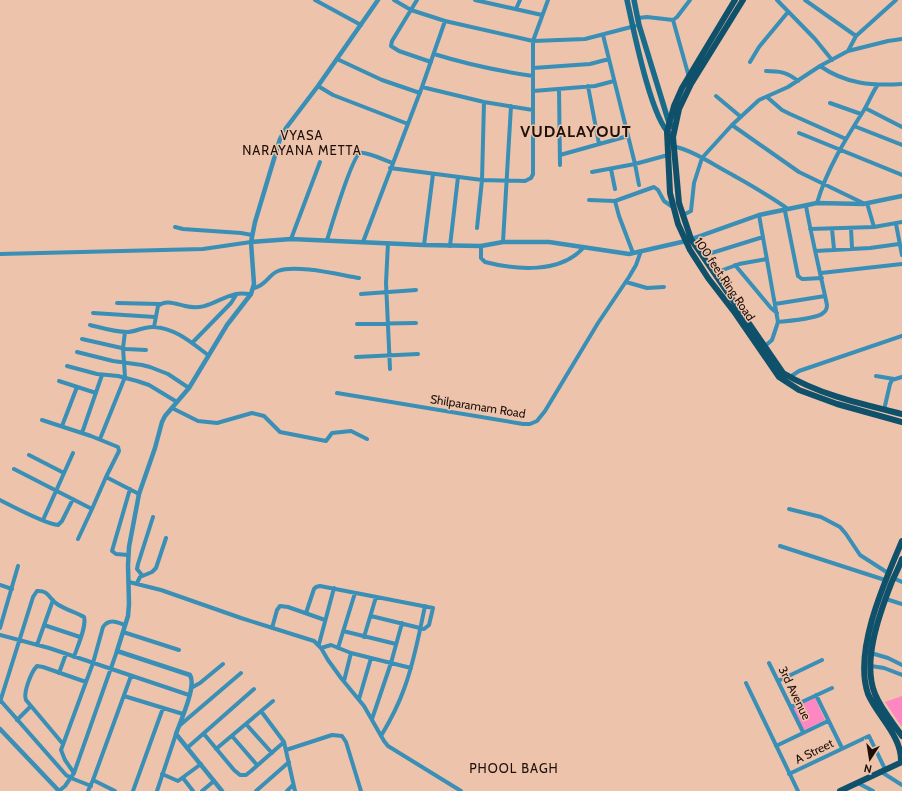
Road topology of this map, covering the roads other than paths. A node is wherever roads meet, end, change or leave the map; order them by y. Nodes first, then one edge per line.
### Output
1 (315, 0) edge
2 (377, 0) edge
3 (394, 0) edge
4 (417, 0) edge
5 (475, 0) edge
6 (520, 0) edge
7 (548, 0) edge
8 (627, 0) edge
9 (634, 0) edge
10 (690, 0) edge
11 (734, 0) edge
12 (743, 0) edge
13 (777, 0) edge
14 (805, 0) edge
15 (814, 0) edge
16 (896, 0) edge
17 (325, 2) edge
18 (811, 4) junction
19 (516, 9) junction
20 (411, 10) junction
21 (788, 12) junction
22 (542, 15) junction
23 (638, 18) junction
24 (673, 20) junction
25 (445, 21) junction
26 (361, 26) junction
27 (636, 26) junction
28 (603, 35) junction
29 (856, 36) junction
30 (902, 39) edge
31 (533, 41) junction
32 (848, 50) junction
33 (434, 54) junction
34 (337, 59) junction
35 (609, 59) junction
36 (832, 60) junction
37 (431, 62) junction
38 (750, 62) dead end
39 (820, 66) junction
40 (533, 68) junction
41 (766, 71) dead end
42 (533, 76) junction
43 (689, 77) junction
44 (614, 81) junction
45 (798, 81) junction
46 (902, 84) edge
47 (318, 86) junction
48 (588, 86) junction
49 (877, 86) junction
50 (422, 87) junction
51 (559, 90) junction
52 (533, 91) junction
53 (420, 93) junction
54 (716, 96) dead end
55 (767, 97) junction
56 (484, 102) junction
57 (830, 103) dead end
58 (511, 106) junction
59 (865, 108) junction
60 (533, 110) junction
61 (861, 114) junction
62 (741, 117) junction
63 (669, 123) junction
64 (408, 124) junction
65 (732, 125) junction
66 (854, 126) junction
67 (902, 127) edge
68 (674, 128) junction
69 (667, 132) junction
70 (799, 133) dead end
71 (628, 136) junction
72 (673, 136) junction
73 (846, 139) junction
74 (599, 144) junction
75 (902, 145) edge
76 (673, 146) junction
77 (840, 149) junction
78 (560, 155) junction
79 (668, 155) junction
80 (702, 158) junction
81 (320, 162) dead end
82 (393, 163) junction
83 (635, 164) junction
84 (560, 165) dead end
85 (390, 168) junction
86 (611, 169) junction
87 (592, 172) dead end
88 (433, 174) junction
89 (902, 175) edge
90 (458, 177) junction
91 (482, 180) junction
92 (508, 180) junction
93 (639, 185) dead end
94 (823, 185) junction
95 (615, 189) dead end
96 (902, 196) edge
97 (589, 200) dead end
98 (615, 201) junction
99 (817, 203) junction
100 (865, 203) junction
101 (806, 206) junction
102 (674, 208) junction
103 (787, 210) junction
104 (683, 215) junction
105 (759, 216) junction
106 (902, 222) edge
107 (896, 224) junction
108 (175, 227) dead end
109 (874, 227) junction
110 (477, 228) dead end
111 (851, 228) junction
112 (810, 229) junction
113 (832, 229) junction
114 (252, 235) junction
115 (764, 237) junction
116 (291, 239) junction
117 (327, 240) junction
118 (688, 240) junction
119 (251, 242) junction
120 (363, 242) junction
121 (503, 242) junction
122 (388, 243) junction
123 (899, 244) junction
124 (424, 245) junction
125 (450, 246) junction
126 (481, 246) junction
127 (584, 247) junction
128 (852, 248) junction
129 (834, 249) junction
130 (641, 251) junction
131 (815, 251) junction
132 (633, 253) junction
133 (0, 254) edge
134 (702, 256) junction
135 (902, 256) edge
136 (767, 259) junction
137 (902, 264) edge
138 (736, 266) junction
139 (821, 273) junction
140 (715, 274) junction
141 (359, 278) dead end
142 (822, 278) junction
143 (626, 282) junction
144 (664, 286) dead end
145 (254, 288) junction
146 (416, 290) dead end
147 (387, 292) junction
148 (236, 294) junction
149 (251, 294) junction
150 (362, 294) dead end
151 (825, 296) junction
152 (118, 303) dead end
153 (160, 304) junction
154 (775, 304) junction
155 (93, 313) dead end
156 (777, 313) junction
157 (155, 317) junction
158 (778, 322) junction
159 (388, 323) junction
160 (416, 323) dead end
161 (357, 324) dead end
162 (90, 325) dead end
163 (154, 327) junction
164 (125, 332) junction
165 (902, 336) edge
166 (82, 339) dead end
167 (192, 343) junction
168 (765, 346) junction
169 (123, 348) junction
170 (146, 350) dead end
171 (78, 352) dead end
172 (418, 354) dead end
173 (208, 355) junction
174 (389, 355) junction
175 (356, 357) dead end
176 (125, 363) junction
177 (67, 366) dead end
178 (390, 369) dead end
179 (102, 375) junction
180 (876, 376) dead end
181 (125, 377) junction
182 (790, 377) junction
183 (902, 377) edge
184 (894, 379) junction
185 (59, 381) dead end
186 (77, 387) junction
187 (189, 388) junction
188 (96, 393) junction
189 (337, 393) dead end
190 (178, 402) junction
191 (172, 408) junction
192 (884, 410) junction
193 (902, 414) edge
194 (42, 420) dead end
195 (902, 422) edge
196 (62, 426) junction
197 (82, 433) junction
198 (100, 439) junction
199 (367, 439) dead end
200 (74, 453) dead end
201 (29, 455) dead end
202 (14, 468) dead end
203 (64, 473) junction
204 (106, 477) junction
205 (130, 489) junction
206 (56, 491) junction
207 (139, 494) junction
208 (73, 499) junction
209 (0, 500) edge
210 (92, 509) junction
211 (789, 509) dead end
212 (153, 517) dead end
213 (43, 520) junction
214 (166, 538) dead end
215 (78, 539) dead end
216 (902, 541) edge
217 (780, 546) dead end
218 (128, 555) junction
219 (902, 559) edge
220 (18, 566) dead end
221 (888, 573) junction
222 (142, 575) junction
223 (893, 578) junction
224 (885, 580) junction
225 (129, 582) junction
226 (902, 582) edge
227 (137, 583) junction
228 (0, 585) edge
229 (12, 588) junction
230 (334, 588) junction
231 (355, 593) junction
232 (376, 597) junction
233 (886, 599) junction
234 (53, 600) junction
235 (902, 604) edge
236 (424, 606) junction
237 (0, 607) edge
238 (6, 608) junction
239 (306, 614) junction
240 (371, 616) junction
241 (325, 620) junction
242 (402, 623) junction
243 (44, 625) junction
244 (125, 625) junction
245 (0, 626) edge
246 (272, 628) junction
247 (420, 628) junction
248 (343, 631) junction
249 (123, 632) junction
250 (0, 635) edge
251 (80, 637) junction
252 (364, 637) junction
253 (20, 640) junction
254 (396, 644) junction
255 (37, 645) junction
256 (320, 646) junction
257 (338, 648) junction
258 (179, 650) dead end
259 (118, 651) junction
260 (351, 653) junction
261 (871, 653) junction
262 (66, 654) junction
263 (74, 656) junction
264 (371, 658) junction
265 (822, 660) dead end
266 (392, 662) junction
267 (93, 663) junction
268 (769, 663) dead end
269 (223, 664) dead end
270 (902, 665) edge
271 (871, 666) junction
272 (411, 668) junction
273 (112, 669) junction
274 (59, 673) junction
275 (241, 673) dead end
276 (902, 674) edge
277 (131, 676) junction
278 (344, 681) junction
279 (778, 681) junction
280 (86, 682) junction
281 (746, 683) dead end
282 (192, 688) junction
283 (832, 688) dead end
284 (254, 689) dead end
285 (189, 695) junction
286 (816, 695) junction
287 (124, 696) junction
288 (359, 699) junction
289 (0, 701) edge
290 (273, 701) dead end
291 (31, 706) junction
292 (790, 707) junction
293 (163, 708) junction
294 (261, 711) junction
295 (183, 714) junction
296 (372, 719) junction
297 (17, 720) junction
298 (828, 720) junction
299 (246, 724) junction
300 (178, 726) junction
301 (0, 728) edge
302 (803, 732) junction
303 (176, 734) junction
304 (204, 734) junction
305 (232, 736) junction
306 (381, 736) junction
307 (902, 736) edge
308 (284, 742) junction
309 (63, 744) junction
310 (776, 746) junction
311 (187, 748) junction
312 (842, 748) junction
313 (216, 749) junction
314 (286, 750) junction
315 (272, 753) junction
316 (288, 762) junction
317 (901, 762) edge
318 (201, 764) junction
319 (257, 766) junction
320 (882, 770) junction
321 (74, 773) junction
322 (162, 774) junction
323 (789, 774) junction
324 (71, 778) junction
325 (183, 778) junction
326 (94, 780) junction
327 (214, 781) junction
328 (858, 783) junction
329 (103, 785) junction
330 (293, 785) junction
331 (902, 785) edge
332 (91, 786) junction
333 (59, 791) edge
334 (88, 791) edge
335 (106, 791) edge
336 (115, 791) edge
337 (133, 791) edge
338 (157, 791) edge
339 (193, 791) edge
340 (202, 791) edge
341 (222, 791) edge
342 (256, 791) edge
343 (287, 791) edge
344 (295, 791) edge
345 (361, 791) edge
346 (461, 791) edge
347 (798, 791) edge
348 (843, 791) edge
349 (873, 791) edge

1 - 17 street
2 - 26 street
3 - 20 street
4 - 20 street
5 - 19 street
6 - 19 street
7 - 22 street
8 - 27 main road
9 - 23 main road
10 - 24 street
11 - 43 main road, 100 feet Ring Road
12 - 68 main road, 100 feet Ring Road
13 - 21 street
14 - 18 street
15 - 18 street
16 - 29 street
17 - 26 street
18 - 29 street
19 - 22 street
20 - 25 street
20 - 37 street
21 - 36 street
21 - 38 street
22 - 31 street
23 - 24 street
23 - 27 main road
24 - 43 street
25 - 31 street
25 - 33 street
26 - 34 street
27 - 28 street
27 - 63 main road
27 - 69 main road
28 - 31 street
28 - 35 street
29 - 32 street
30 - 32 street
31 - 40 street
32 - 36 street
33 - 37 street
33 - 42 street
34 - 47 street
34 - 53 street
35 - 40 street
35 - 44 street
36 - 39 street
37 - 50 street
39 - 45 street
39 - 49 street
40 - 42 street
41 - 45 street
42 - 52 street
43 - 63 main road, 100 feet Ring Road
44 - 48 street
44 - 71 street
45 - 55 street
46 - 49 street
47 - 64 street
47 - 114 street
48 - 51 street
48 - 74 street
49 - 59 street
50 - 53 street
50 - 56 street
51 - 52 street
51 - 78 street
52 - 60 street
53 - 64 street
54 - 62 street
55 - 62 street
55 - 73 street
56 - 58 street
56 - 91 street
57 - 61 street
58 - 60 street
58 - 92 street
59 - 61 street
59 - 67 street
60 - 92 street
61 - 66 street
62 - 65 street
63 - 68 main road
63 - 69 main road, 100 feet Ring Road
64 - 82 street
65 - 80 street
65 - 94 street
66 - 73 street
66 - 75 street
68 - 72 main road, 100 feet Ring Road
69 - 72 main road
69 - 79 main road, 100 feet Ring Road
70 - 77 street
71 - 74 street
71 - 83 street
72 - 76 main road, 100 feet Ring Road
73 - 77 street
74 - 78 street
76 - 80 street
76 - 104 main road, 100 feet Ring Road
77 - 89 street
77 - 94 street
78 - 84 street
79 - 83 street
79 - 102 main road, 100 feet Ring Road
80 - 103 street
80 - 104 street
81 - 116 street
82 - 85 street
82 - 117 street
83 - 86 street
83 - 93 street
85 - 88 street
85 - 120 street
86 - 87 street
86 - 95 street
88 - 90 street
88 - 124 street
90 - 91 street
90 - 125 street
91 - 92 street
91 - 110 street
92 - 121 street
94 - 99 street
94 - 100 street
96 - 100 street
97 - 98 street
98 - 102 street
98 - 132 street
99 - 100 street
99 - 101 street
100 - 109 street
101 - 103 street
101 - 112 street
102 - 118 main road, 100 feet Ring Road
103 - 105 street
103 - 142 street
104 - 118 main road, 100 feet Ring Road
105 - 115 street
105 - 118 street
106 - 107 street
107 - 109 street
107 - 123 street
108 - 114 street
109 - 111 street
111 - 113 street
111 - 128 street
112 - 113 street
112 - 131 street
113 - 129 street
114 - 119 street
115 - 134 street
115 - 136 street
116 - 117 street
116 - 119 street
117 - 120 street
118 - 130 street
118 - 134 main road, 100 feet Ring Road
118 - 195 main road, 100 feet Ring Road
119 - 133 street
119 - 145 street
120 - 122 street
121 - 126 street
121 - 127 street
122 - 124 street
122 - 147 street
123 - 128 street
123 - 135 street
124 - 125 street
125 - 126 street
126 - 127 street
127 - 132 street
128 - 129 street
129 - 131 street
130 - 132 street
130 - 143 street, Shilparamam Road
131 - 139 street
134 - 140 main road, 100 feet Ring Road
136 - 138 street
136 - 154 street
137 - 139 street
138 - 140 street
138 - 156 street
139 - 142 street
140 - 168 main road, 100 feet Ring Road
141 - 145 street
142 - 151 street
143 - 144 street
143 - 189 street, Shilparamam Road
145 - 149 street
146 - 147 street
147 - 150 street
147 - 159 street
148 - 149 street
148 - 153 street
148 - 167 street
149 - 173 street
151 - 154 street
151 - 158 street
152 - 153 street
153 - 157 street
154 - 156 street
155 - 157 street
156 - 158 street
157 - 163 street
158 - 168 street
159 - 160 street
159 - 161 street
159 - 174 street
162 - 164 street
163 - 164 street
163 - 167 street
164 - 169 street
165 - 182 street
166 - 169 street
167 - 173 street
168 - 182 main road, 100 feet Ring Road
169 - 170 street
169 - 176 street
171 - 176 street
172 - 174 street
173 - 187 street
174 - 175 street
174 - 178 street
176 - 181 street
176 - 187 street
177 - 179 street
179 - 181 street
179 - 188 street
180 - 184 street
181 - 190 street
181 - 198 street
182 - 192 main road, 100 feet Ring Road
183 - 184 street
184 - 192 street
185 - 186 street
186 - 188 street
186 - 196 street
187 - 190 street
188 - 197 street
190 - 191 street
191 - 199 street
191 - 207 street
192 - 193 main road, 100 feet Ring Road
194 - 196 street
196 - 197 street
197 - 198 street
198 - 204 street
200 - 203 street
201 - 203 street
202 - 206 street
203 - 206 street
204 - 205 street
204 - 210 street
205 - 207 street
205 - 218 street
206 - 208 street
206 - 213 street
207 - 218 street
208 - 210 street
208 - 213 street
209 - 213 street
210 - 215 street
211 - 221 street
212 - 222 street
214 - 222 street
216 - 221 main road
217 - 224 street
218 - 225 street
219 - 223 main road
220 - 229 street
221 - 224 main road
222 - 227 street
223 - 226 street
223 - 233 main road
224 - 317 main road
225 - 227 street
225 - 244 street
227 - 246 street
228 - 229 street
229 - 238 street
230 - 231 street
230 - 239 street
230 - 241 street
231 - 232 street
231 - 248 street
232 - 236 street
232 - 240 street
233 - 235 street
233 - 261 main road
234 - 243 street
234 - 251 street
234 - 253 street
236 - 247 street
236 - 247 street
237 - 238 street
238 - 245 street
239 - 241 street
239 - 246 street
240 - 242 street
240 - 252 street
241 - 256 street
242 - 247 street
242 - 254 street
243 - 251 street
243 - 255 street
244 - 249 street
244 - 267 street
246 - 256 street
247 - 272 street
248 - 252 street
248 - 257 street
249 - 258 street
249 - 259 street
250 - 253 street
251 - 263 street
252 - 254 street
253 - 255 street
253 - 289 street
254 - 266 street
255 - 262 street
256 - 257 street
256 - 278 street
257 - 260 street
259 - 273 street
259 - 282 street
260 - 264 street
260 - 278 street
261 - 270 street
261 - 271 main road
262 - 263 street
262 - 274 street
263 - 267 street
264 - 266 street
264 - 288 street
265 - 279 street
266 - 272 street
266 - 296 street
267 - 273 street
267 - 280 street
268 - 279 street, 3rd Avenue
269 - 282 street
271 - 276 street
271 - 307 main road
272 - 306 street
273 - 277 street
273 - 321 street
274 - 280 street
274 - 291 street
275 - 300 street
277 - 285 street
277 - 287 street
278 - 288 street
279 - 292 street, 3rd Avenue
280 - 309 street
281 - 310 street
282 - 285 street
283 - 286 street
284 - 304 street
285 - 295 street
286 - 292 street
286 - 298 street
287 - 293 street
287 - 326 street
288 - 296 street
289 - 297 street
290 - 294 street
291 - 297 street
291 - 309 street
292 - 302 street, 3rd Avenue
293 - 295 street
293 - 337 street
294 - 299 street
294 - 308 street
295 - 300 street
296 - 306 street
297 - 324 street
298 - 302 street
298 - 312 street
299 - 305 street
299 - 315 street
300 - 303 street
301 - 333 street
302 - 310 street
303 - 311 street
303 - 322 street
304 - 311 street
304 - 313 street
305 - 313 street
305 - 319 street
306 - 346 street
308 - 314 street
308 - 315 street
309 - 321 street
310 - 323 street
311 - 318 street
312 - 320 street, A Street
312 - 323 street, A Street
313 - 319 street
314 - 316 street
314 - 345 street
315 - 319 street
316 - 330 street
316 - 342 street
317 - 320 main road
318 - 325 street
318 - 327 street
320 - 328 main road
320 - 331 street
321 - 324 street
322 - 325 street
322 - 338 street
323 - 347 street
324 - 332 street
324 - 333 street
325 - 339 street
326 - 329 street
326 - 332 street
327 - 340 street
327 - 341 street
328 - 348 main road
328 - 349 street
329 - 335 street
329 - 336 street
330 - 343 street
330 - 344 street
332 - 334 street

